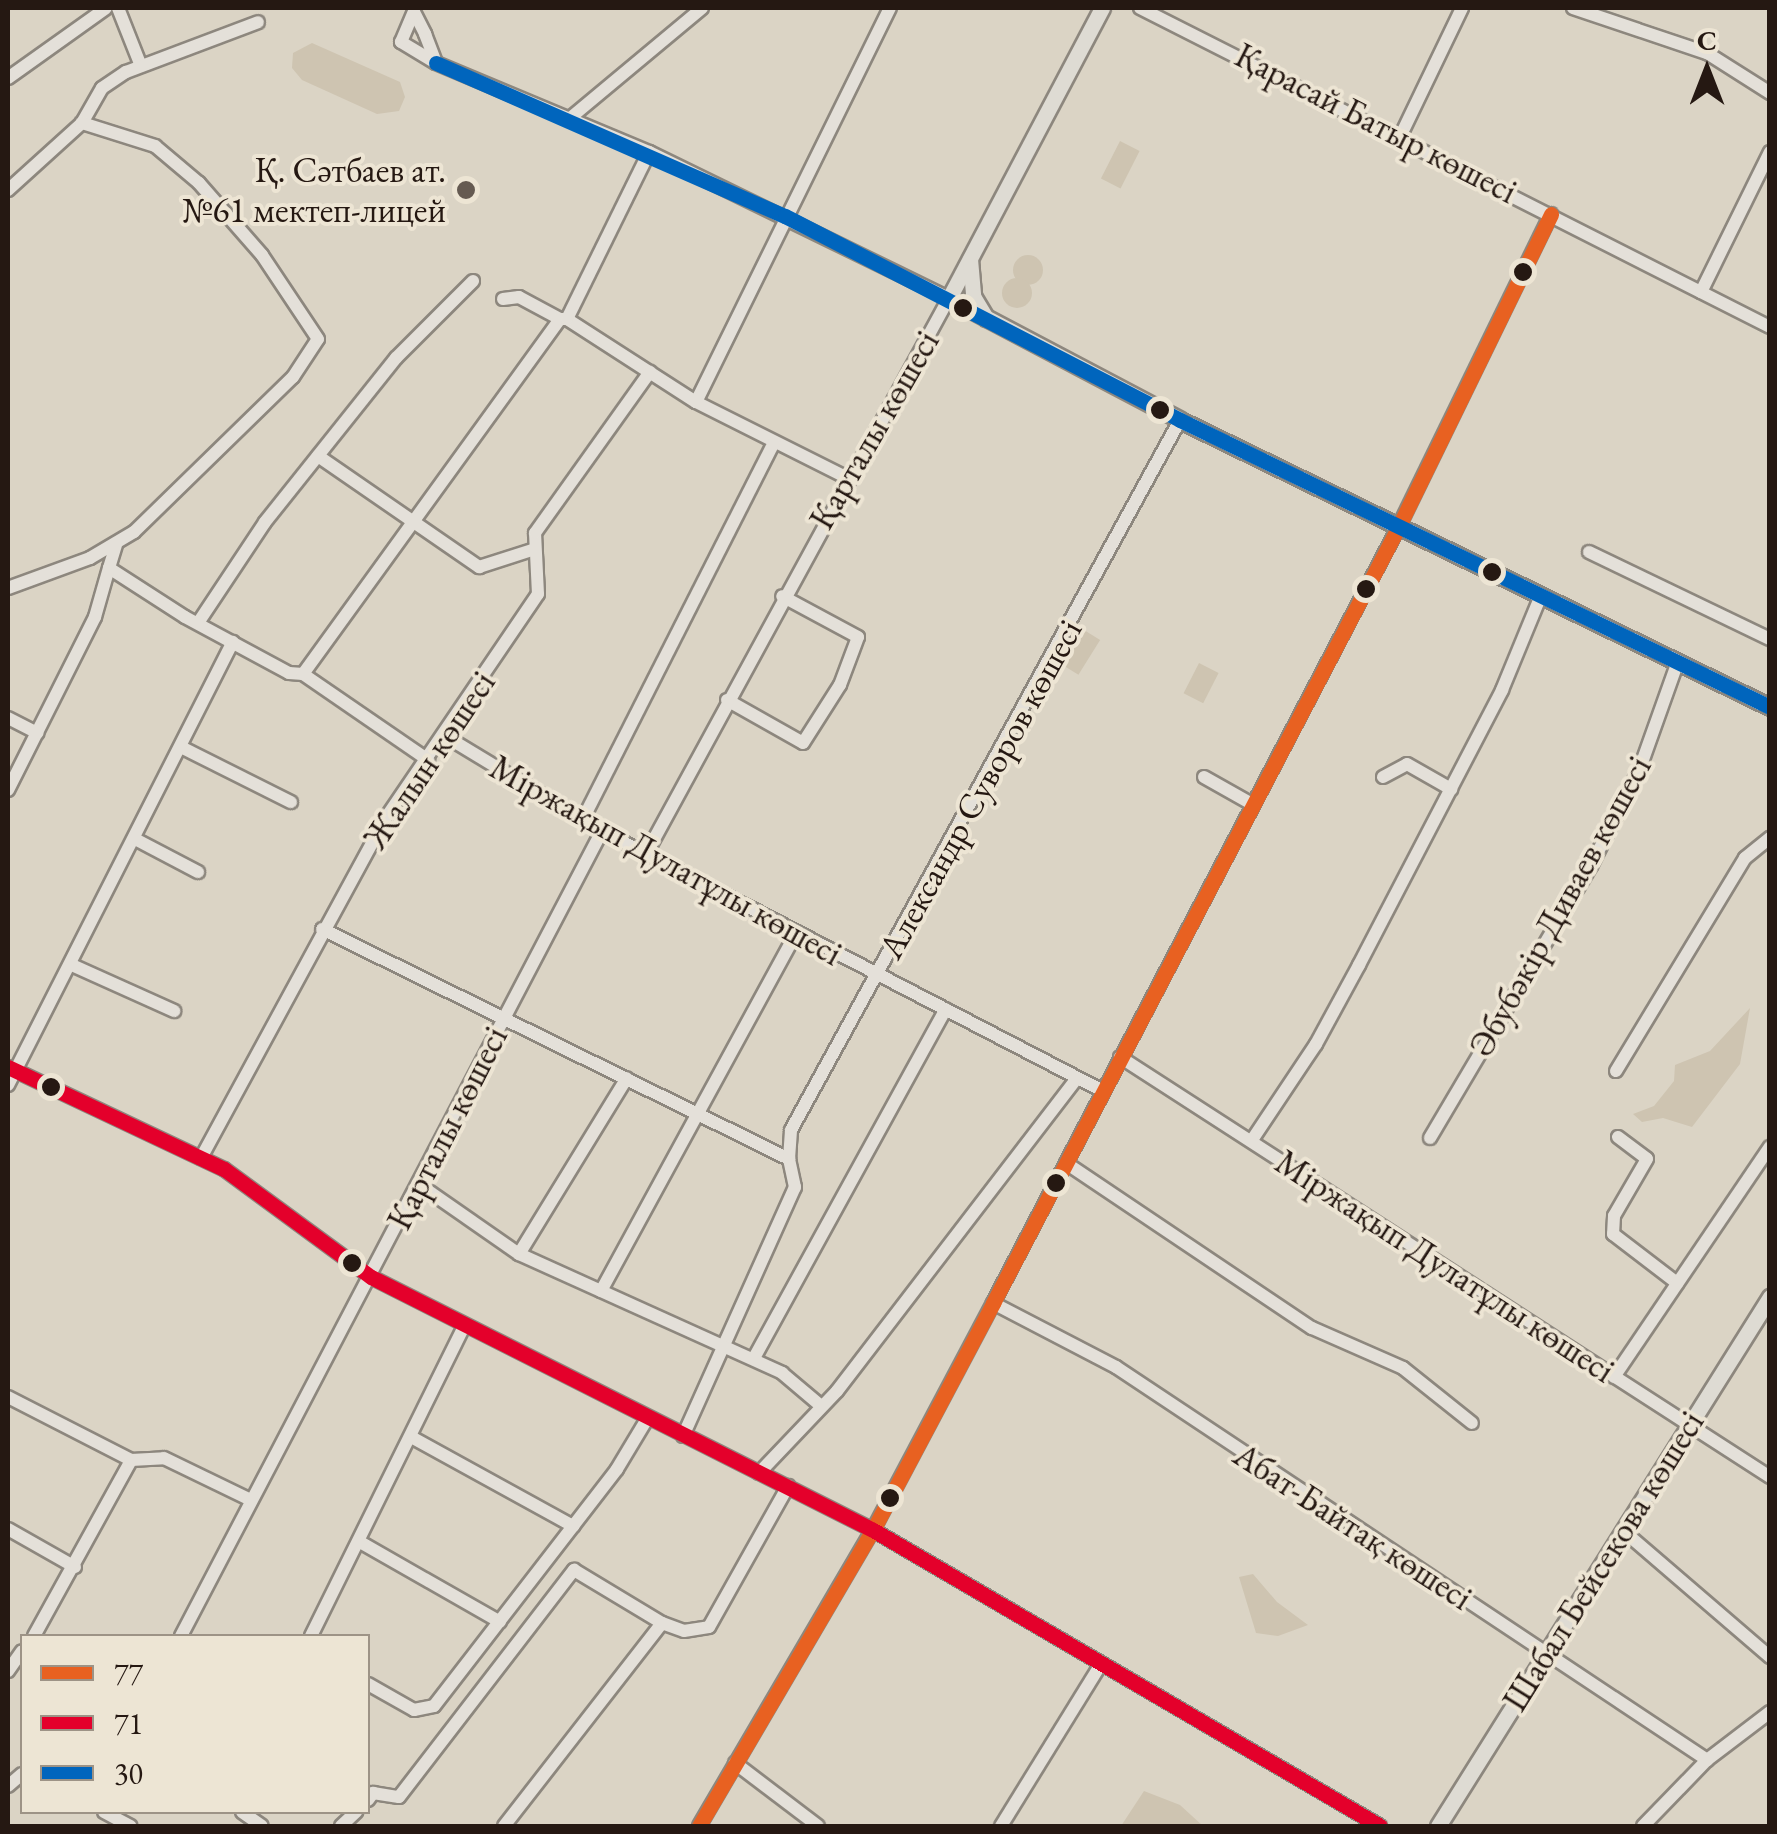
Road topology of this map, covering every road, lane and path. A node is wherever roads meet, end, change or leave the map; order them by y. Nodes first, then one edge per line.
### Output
1 (106, 8) edge
2 (118, 8) edge
3 (702, 8) edge
4 (890, 8) edge
5 (1102, 8) edge
6 (1140, 8) edge
7 (1462, 8) edge
8 (1573, 8) edge
9 (414, 9) edge
10 (258, 22) dead end
11 (436, 62) junction
12 (141, 66) junction
13 (8, 78) edge
14 (1770, 93) edge
15 (569, 119) junction
16 (82, 124) junction
17 (1400, 137) junction
18 (649, 152) junction
19 (1770, 152) edge
20 (8, 190) edge
21 (1551, 214) junction
22 (785, 216) junction
23 (970, 256) junction
24 (474, 281) dead end
25 (1700, 292) junction
26 (948, 298) junction
27 (503, 299) dead end
28 (564, 319) junction
29 (988, 321) junction
30 (1770, 327) edge
31 (650, 372) junction
32 (696, 402) junction
33 (1180, 420) junction
34 (774, 443) junction
35 (318, 456) junction
36 (850, 479) junction
37 (417, 525) junction
38 (1399, 526) junction
39 (116, 546) junction
40 (532, 550) junction
41 (1589, 552) dead end
42 (109, 568) junction
43 (8, 588) edge
44 (782, 596) junction
45 (1540, 598) junction
46 (198, 623) junction
47 (1770, 639) edge
48 (233, 642) junction
49 (1676, 667) junction
50 (303, 674) junction
51 (728, 700) junction
52 (1770, 708) edge
53 (8, 718) edge
54 (36, 733) junction
55 (445, 736) junction
56 (181, 747) junction
57 (428, 760) junction
58 (1204, 777) dead end
59 (1383, 777) dead end
60 (1451, 789) junction
61 (8, 790) edge
62 (291, 802) dead end
63 (1252, 804) junction
64 (584, 819) junction
65 (602, 831) junction
66 (1770, 838) edge
67 (137, 840) junction
68 (646, 854) junction
69 (198, 872) dead end
70 (322, 929) junction
71 (797, 932) junction
72 (74, 966) junction
73 (875, 974) junction
74 (946, 1010) junction
75 (174, 1011) dead end
76 (504, 1014) junction
77 (1120, 1057) junction
78 (12, 1070) edge
79 (1616, 1071) dead end
80 (627, 1078) junction
81 (1076, 1078) junction
82 (8, 1085) edge
83 (1103, 1090) junction
84 (695, 1110) junction
85 (1618, 1137) dead end
86 (1430, 1138) dead end
87 (1252, 1140) junction
88 (1770, 1147) edge
89 (201, 1158) junction
90 (1066, 1163) junction
91 (792, 1165) junction
92 (420, 1185) junction
93 (519, 1254) junction
94 (371, 1277) junction
95 (1677, 1283) junction
96 (601, 1291) junction
97 (1770, 1297) edge
98 (993, 1304) junction
99 (464, 1328) junction
100 (720, 1343) junction
101 (754, 1358) junction
102 (1614, 1376) junction
103 (8, 1397) edge
104 (821, 1406) junction
105 (647, 1419) junction
106 (1472, 1423) dead end
107 (1688, 1423) junction
108 (683, 1436) junction
109 (413, 1438) junction
110 (131, 1460) junction
111 (759, 1473) junction
112 (1770, 1477) edge
113 (788, 1486) junction
114 (251, 1500) junction
115 (573, 1526) junction
116 (8, 1528) edge
117 (872, 1530) junction
118 (1626, 1534) junction
119 (360, 1542) junction
120 (75, 1567) junction
121 (500, 1622) junction
122 (662, 1623) junction
123 (35, 1634) edge
124 (182, 1634) edge
125 (312, 1634) edge
126 (1548, 1652) junction
127 (1770, 1656) edge
128 (1100, 1666) junction
129 (370, 1685) edge
130 (1770, 1712) edge
131 (1706, 1760) junction
132 (735, 1764) junction
133 (370, 1798) edge
134 (108, 1814) edge
135 (130, 1826) edge
136 (504, 1826) edge
137 (698, 1826) edge
138 (818, 1826) edge
139 (1001, 1826) edge
140 (1380, 1826) edge
141 (1438, 1826) edge
142 (1643, 1826) edge

1 - 13 street
2 - 12 street
3 - 15 street
4 - 22 street
5 - 23 main road, Қарталы көшесі
6 - 17 street, Қарасай Батыр көшесі
7 - 17 street
8 - 14 street
9 - 11 street
9 - 11 street
10 - 12 street
11 - 15 street
12 - 16 street
15 - 18 street
16 - 20 street
16 - 39 street
17 - 21 street, Қарасай Батыр көшесі
18 - 22 street
18 - 28 street
19 - 25 street
21 - 25 street, Қарасай Батыр көшесі
21 - 38 street
22 - 26 street
22 - 32 street
23 - 26 main road, Қарталы көшесі
23 - 29 main road
24 - 35 street
25 - 30 street, Қарасай Батыр көшесі
26 - 29 main road
26 - 36 street, Қарталы көшесі
27 - 28 street
28 - 31 street
28 - 37 street
29 - 33 main road
31 - 32 street
31 - 40 street
32 - 34 street
33 - 38 main road
33 - 73 street, Александр Суворов көшесі
34 - 36 street
34 - 64 street
35 - 37 street
35 - 46 street
36 - 44 street, Қарталы көшесі
37 - 40 street
37 - 50 street
38 - 45 main road
38 - 63 street
39 - 42 street
39 - 43 street
40 - 55 street, Жалын көшесі
41 - 47 street
42 - 46 street
42 - 54 street
44 - 51 street, Қарталы көшесі
44 - 51 street
45 - 49 main road
45 - 60 street
46 - 48 street
48 - 50 street
48 - 56 street
49 - 52 main road
49 - 86 street, Әбубәкір Диваев көшесі
50 - 57 street
51 - 68 street, Қарталы көшесі
53 - 54 street
54 - 61 street
55 - 57 street, Жалын көшесі
55 - 64 street, Міржақып Дулатұлы көшесі
56 - 62 street
56 - 67 street
57 - 70 street, Жалын көшесі
58 - 63 street
59 - 60 street
60 - 87 street
63 - 77 street
64 - 65 street, Міржақып Дулатұлы көшесі
65 - 68 street, Міржақып Дулатұлы көшесі
65 - 76 street, Қарталы көшесі
66 - 79 street
67 - 69 street
67 - 72 street
68 - 71 street, Міржақып Дулатұлы көшесі
70 - 76 street
70 - 89 street, Жалын көшесі
71 - 73 street, Міржақып Дулатұлы көшесі
71 - 84 street
72 - 75 street
72 - 78 street
73 - 74 street, Міржақып Дулатұлы көшесі
73 - 91 street, Александр Суворов көшесі
74 - 81 street, Міржақып Дулатұлы көшесі
74 - 101 street
76 - 80 street
76 - 92 street, Қарталы көшесі
77 - 83 street
77 - 87 street, Міржақып Дулатұлы көшесі
78 - 82 street
78 - 89 street
80 - 84 street
80 - 93 street
81 - 83 street, Міржақып Дулатұлы көшесі
81 - 104 street
83 - 90 street
84 - 91 street
84 - 96 street
85 - 95 street
87 - 102 street, Міржақып Дулатұлы көшесі
88 - 95 street
89 - 94 street
90 - 98 street
90 - 106 street
91 - 100 street, Александр Суворов көшесі
92 - 93 street
92 - 94 street, Қарталы көшесі
93 - 96 street
94 - 99 street
94 - 114 street, Қарталы көшесі
95 - 102 street
96 - 100 street
97 - 107 main road, Шабал Бейсекова көшесі
98 - 117 street
98 - 126 street, Абат-Байтақ көшесі
99 - 105 street
99 - 109 street
100 - 101 street
100 - 108 street, Александр Суворов көшесі
101 - 104 street
102 - 107 street, Міржақып Дулатұлы көшесі
103 - 110 street
104 - 111 street
105 - 108 street
105 - 115 street
107 - 112 street, Міржақып Дулатұлы көшесі
107 - 118 main road, Шабал Бейсекова көшесі
108 - 111 street
109 - 115 street
109 - 119 street
110 - 114 street
110 - 120 street
111 - 113 street
113 - 117 street
113 - 122 street
114 - 124 street, Қарталы көшесі
115 - 121 street
116 - 120 street
117 - 128 street
117 - 132 street
118 - 126 main road, Шабал Бейсекова көшесі
118 - 127 street
119 - 121 street
119 - 125 street
120 - 123 street
121 - 129 street
122 - 133 street
122 - 136 street
126 - 131 street, Абат-Байтақ көшесі
126 - 141 main road, Шабал Бейсекова көшесі
128 - 139 street
128 - 140 street
130 - 131 street
131 - 142 street
132 - 137 street
132 - 138 street
134 - 135 street

